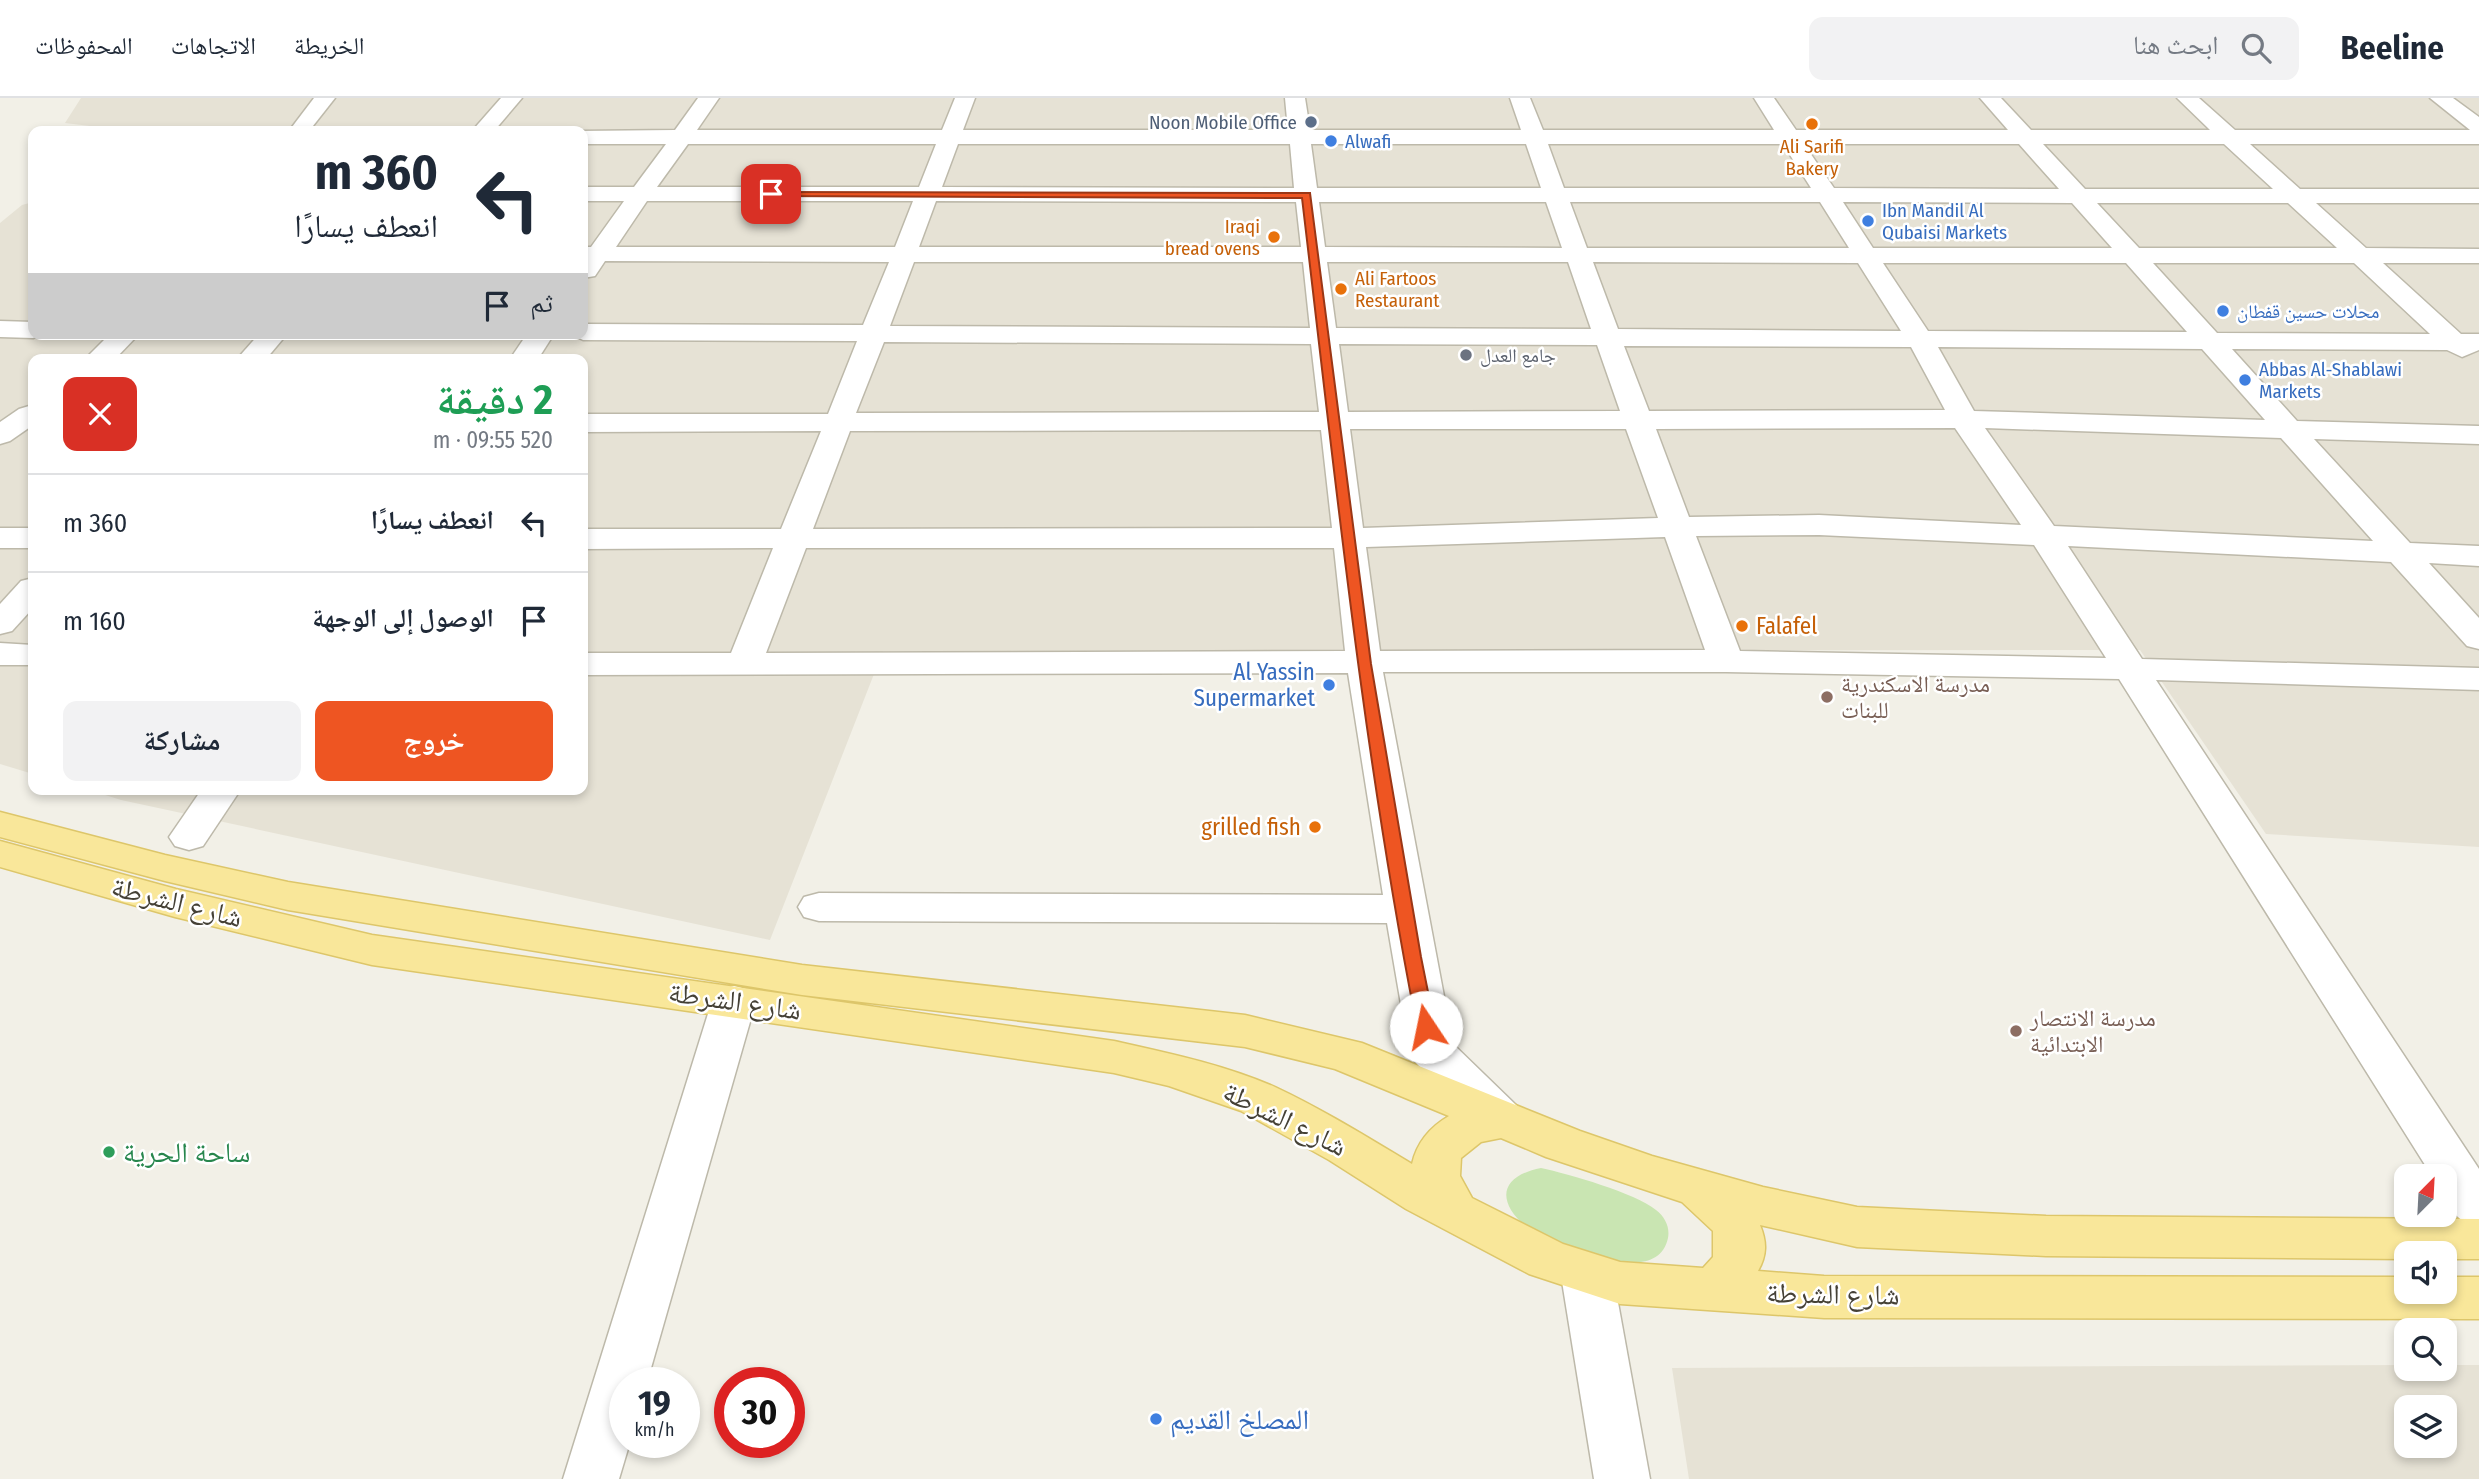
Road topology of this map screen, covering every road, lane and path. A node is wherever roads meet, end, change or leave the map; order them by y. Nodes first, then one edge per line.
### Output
1 (325, 98) edge
2 (512, 98) edge
3 (709, 98) edge
4 (965, 98) edge
5 (1295, 98) edge
6 (1520, 98) edge
7 (1764, 98) edge
8 (1990, 98) edge
9 (2187, 98) edge
10 (2440, 98) edge
11 (302, 126) edge
12 (487, 126) edge
13 (2479, 127) edge
14 (588, 137) edge
15 (681, 137) junction
16 (950, 137) junction
17 (1300, 137) junction
18 (1534, 137) junction
19 (1789, 137) junction
20 (2025, 137) junction
21 (2229, 137) junction
22 (2479, 137) edge
23 (588, 194) edge
24 (640, 194) junction
25 (927, 194) junction
26 (1307, 195) junction
27 (1556, 195) junction
28 (1827, 195) junction
29 (2078, 195) junction
30 (2294, 196) junction
31 (2479, 196) edge
32 (591, 254) edge
33 (904, 254) junction
34 (1314, 254) junction
35 (1577, 255) junction
36 (1865, 255) junction
37 (2132, 255) junction
38 (2359, 256) junction
39 (2479, 256) edge
40 (0, 330) edge
41 (28, 330) edge
42 (588, 332) edge
43 (873, 334) junction
44 (1324, 336) junction
45 (1608, 338) junction
46 (119, 340) edge
47 (268, 340) edge
48 (1920, 340) junction
49 (2210, 341) junction
50 (2467, 342) edge
51 (104, 354) edge
52 (256, 354) edge
53 (2479, 365) edge
54 (28, 414) edge
55 (0, 416) edge
56 (28, 416) edge
57 (1964, 419) junction
58 (1638, 420) junction
59 (1335, 421) junction
60 (838, 422) junction
61 (588, 423) edge
62 (2290, 429) junction
63 (0, 435) edge
64 (2479, 435) edge
65 (1677, 527) junction
66 (2045, 536) junction
67 (0, 538) edge
68 (28, 538) edge
69 (1348, 538) junction
70 (588, 539) edge
71 (793, 540) junction
72 (2400, 552) junction
73 (2479, 556) edge
74 (28, 593) edge
75 (0, 624) edge
76 (2479, 639) edge
77 (0, 654) edge
78 (28, 655) edge
79 (1726, 661) junction
80 (588, 664) edge
81 (1364, 664) junction
82 (744, 665) junction
83 (2131, 669) junction
84 (2479, 679) edge
85 (218, 795) edge
86 (0, 824) edge
87 (189, 837) dead end
88 (0, 854) edge
89 (819, 907) dead end
90 (1404, 909) junction
91 (734, 1001) junction
92 (1502, 1120) junction
93 (1696, 1188) junction
94 (2479, 1209) edge
95 (1454, 1211) junction
96 (2479, 1239) edge
97 (1587, 1275) junction
98 (1713, 1290) junction
99 (2479, 1298) edge
100 (591, 1479) edge
101 (1622, 1479) edge

1 - 11 street
2 - 12 street
3 - 15 street
4 - 16 street
5 - 17 street
6 - 18 street
7 - 19 street
8 - 20 street
9 - 21 street
10 - 13 street
14 - 15 street
15 - 16 street
15 - 24 street
16 - 17 street
16 - 25 street
17 - 18 street
17 - 26 street
18 - 19 street
18 - 27 street
19 - 20 street
19 - 28 street
20 - 21 street
20 - 29 street
21 - 22 street
21 - 30 street
23 - 24 street
24 - 25 street
24 - 32 street
25 - 26 street
25 - 33 street
26 - 27 street
26 - 34 street
27 - 28 street
27 - 35 street
28 - 29 street
28 - 36 street
29 - 30 street
29 - 37 street
30 - 31 street
30 - 38 street
32 - 33 street
33 - 34 street
33 - 43 street
34 - 35 street
34 - 44 street
35 - 36 street
35 - 45 street
36 - 37 street
36 - 48 street
37 - 38 street
37 - 49 street
38 - 39 street
38 - 50 street
40 - 41 street
42 - 43 street
43 - 44 street
43 - 60 street
44 - 45 street
44 - 59 street
45 - 48 street
45 - 58 street
46 - 51 street
47 - 52 street
48 - 49 street
48 - 57 street
49 - 50 street
49 - 62 street
50 - 53 street
54 - 55 street
56 - 63 street
57 - 58 street
57 - 62 street
57 - 66 street
58 - 59 street
58 - 65 street
59 - 60 street
59 - 69 street
60 - 61 street
60 - 71 street
62 - 64 street
62 - 72 street
65 - 66 street
65 - 69 street
65 - 79 street
66 - 72 street
66 - 83 street
67 - 68 street
69 - 71 street
69 - 81 street
70 - 71 street
71 - 82 street
72 - 73 street
72 - 76 street
74 - 75 street
77 - 78 street
79 - 81 street
79 - 83 street
80 - 82 street
81 - 82 street
81 - 90 street
83 - 84 street
83 - 94 street
85 - 87 street
86 - 92 main road, شارع الشرطة
88 - 91 main road, شارع الشرطة
89 - 90 street
90 - 92 street
91 - 95 main road, شارع الشرطة
91 - 100 street
92 - 93 main road, شارع الشرطة
92 - 95 main road
93 - 96 main road, شارع الشرطة
93 - 98 main road
95 - 97 main road, شارع الشرطة
97 - 98 main road, شارع الشرطة
97 - 101 street
98 - 99 main road, شارع الشرطة

